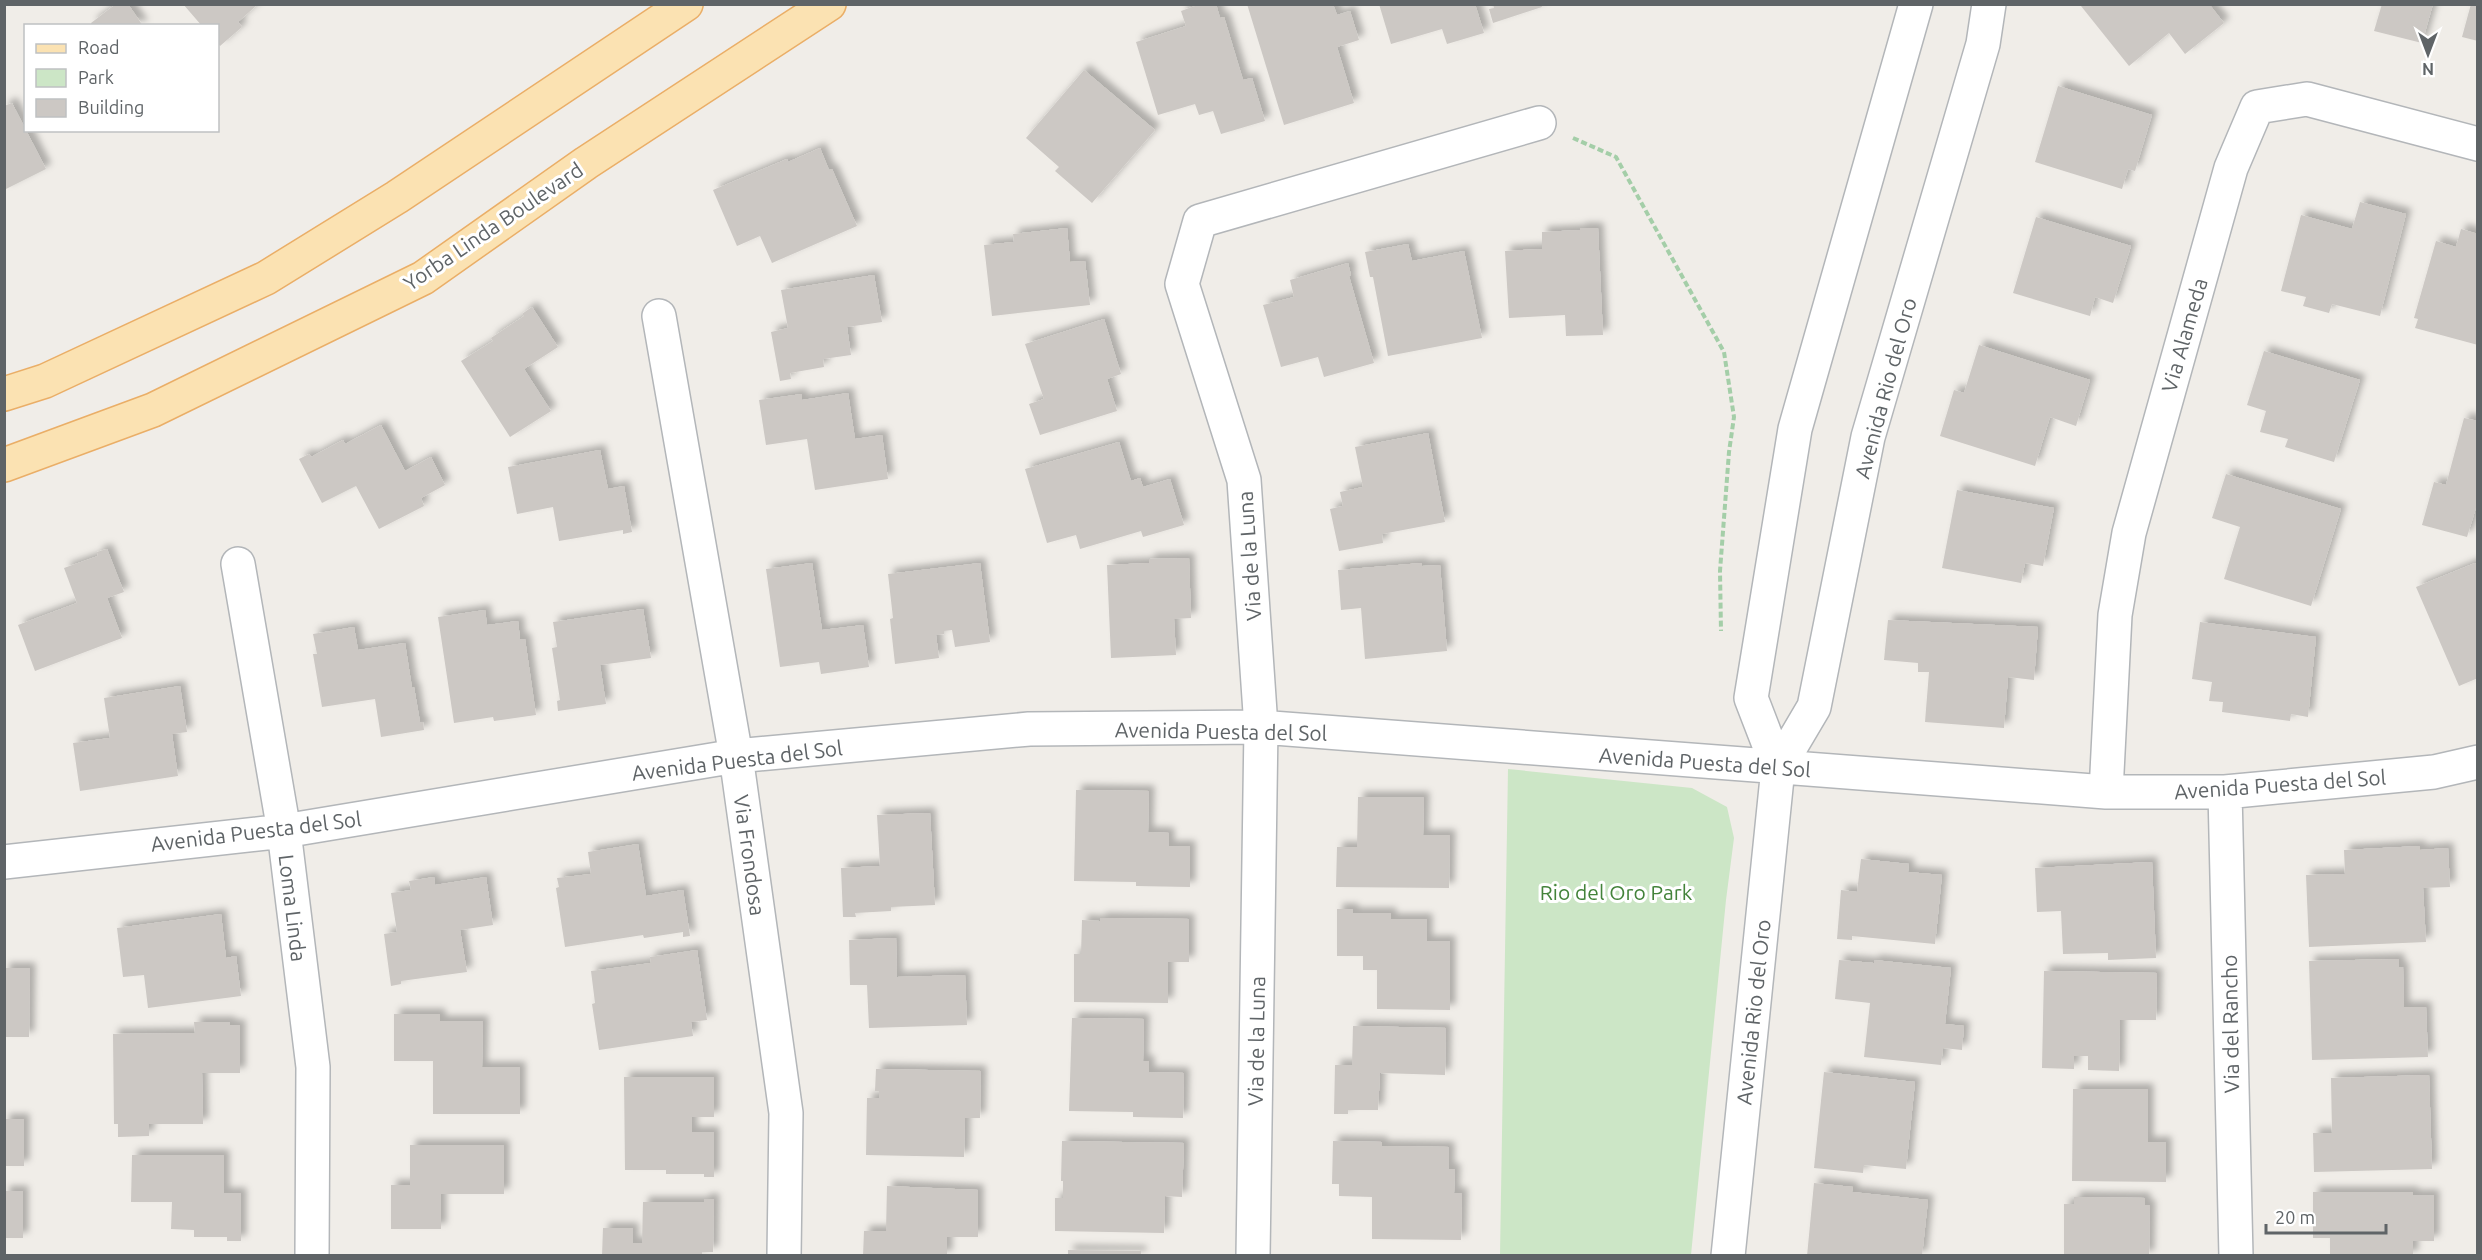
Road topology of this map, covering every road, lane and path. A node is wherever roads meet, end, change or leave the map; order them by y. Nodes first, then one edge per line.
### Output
1 (686, 4) edge
2 (829, 4) edge
3 (1916, 4) edge
4 (1989, 4) edge
5 (1539, 123) joint
6 (2478, 144) edge
7 (659, 316) dead end
8 (4, 394) edge
9 (4, 465) edge
10 (238, 564) dead end
11 (1722, 640) dead end
12 (1261, 727) junction
13 (736, 756) junction
14 (2478, 762) edge
15 (1778, 768) junction
16 (2106, 792) junction
17 (2225, 792) junction
18 (284, 831) junction
19 (4, 862) edge
20 (312, 1256) edge
21 (784, 1256) edge
22 (1253, 1256) edge
23 (1728, 1256) edge
24 (2236, 1256) edge

1 - 8 main road
2 - 9 main road, Yorba Linda Boulevard
3 - 15 street, Avenida Rio del Oro
4 - 15 street, Avenida Rio del Oro
5 - 11 path
5 - 12 street, Via de la Luna
6 - 16 street, Via Alameda
7 - 13 street, Via Frondosa
10 - 18 street, Loma Linda
12 - 13 street, Avenida Puesta del Sol
12 - 15 street, Avenida Puesta del Sol
12 - 22 street, Via de la Luna
13 - 18 street, Avenida Puesta del Sol
13 - 21 street, Via Frondosa
14 - 17 street, Avenida Puesta del Sol
15 - 16 street, Avenida Puesta del Sol
15 - 23 street, Avenida Rio del Oro
16 - 17 street, Avenida Puesta del Sol
17 - 24 street, Via del Rancho
18 - 19 street, Avenida Puesta del Sol
18 - 20 street, Loma Linda

